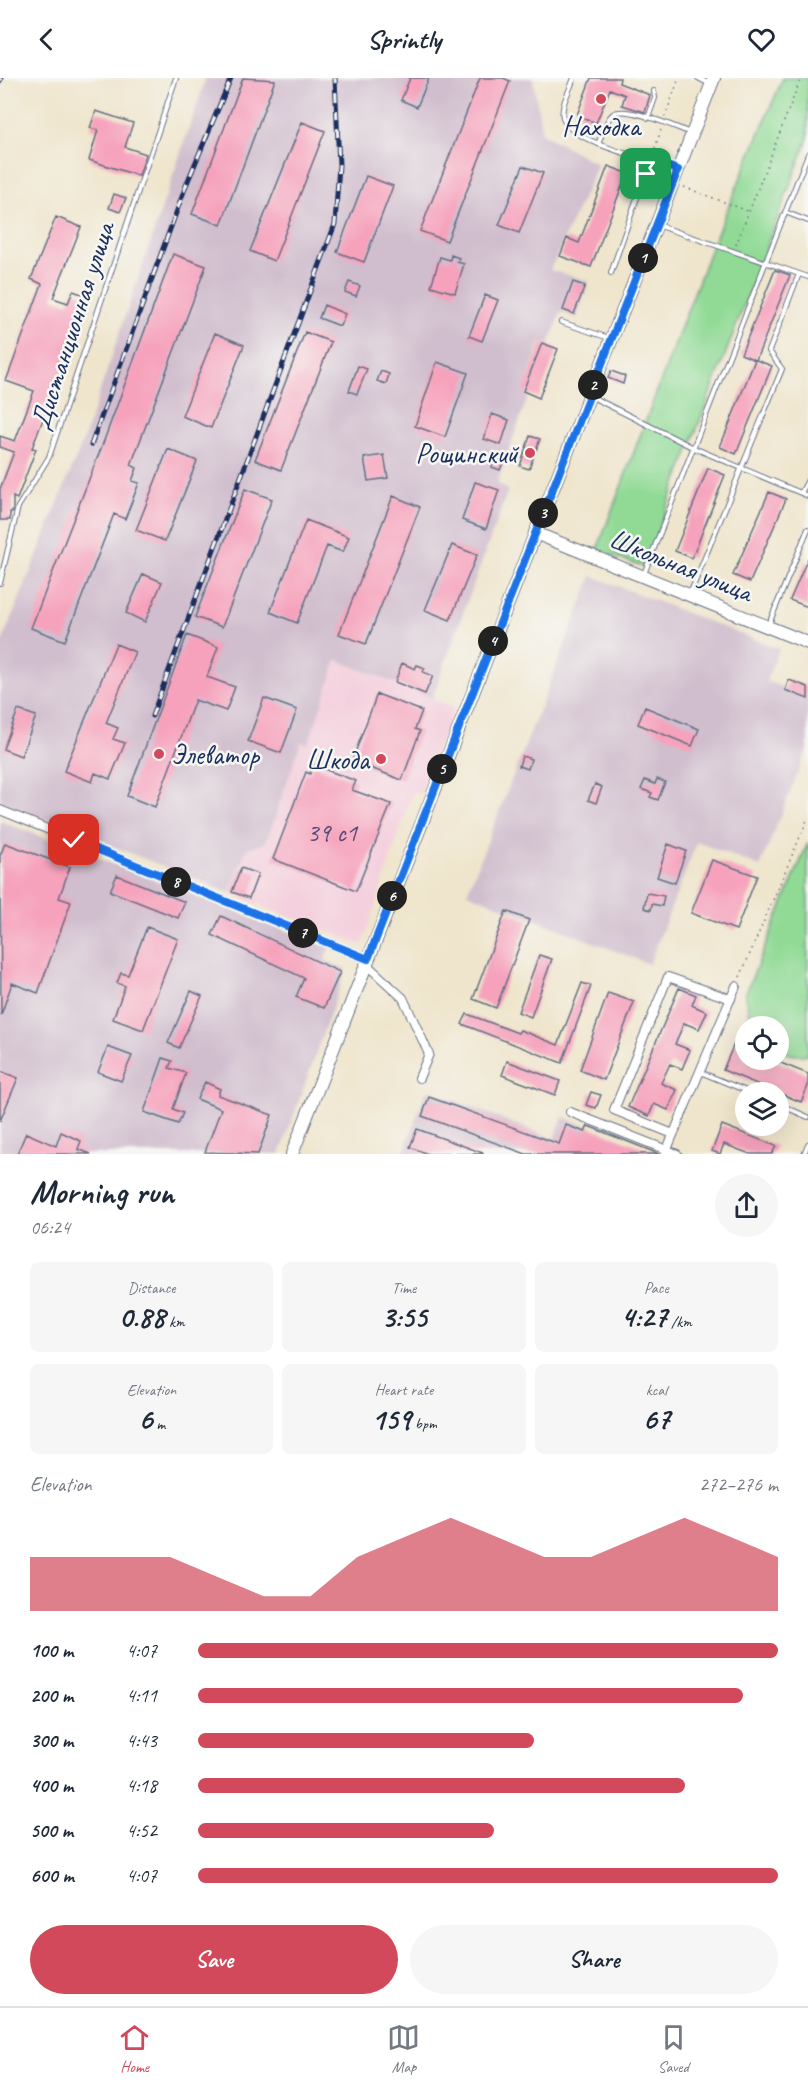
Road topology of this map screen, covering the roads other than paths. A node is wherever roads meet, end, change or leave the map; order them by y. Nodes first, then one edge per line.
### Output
1 (176, 78) edge
2 (574, 78) edge
3 (698, 78) edge
4 (712, 81) edge
5 (654, 91) dead end
6 (648, 118) junction
7 (692, 134) junction
8 (598, 144) junction
9 (808, 154) edge
10 (650, 160) junction
11 (678, 170) junction
12 (786, 212) junction
13 (808, 221) edge
14 (656, 225) junction
15 (766, 263) junction
16 (611, 273) dead end
17 (799, 274) junction
18 (808, 277) edge
19 (561, 322) dead end
20 (611, 338) junction
21 (589, 395) junction
22 (694, 448) junction
23 (741, 468) junction
24 (808, 480) edge
25 (801, 493) junction
26 (808, 495) edge
27 (808, 529) edge
28 (535, 533) junction
29 (644, 575) junction
30 (0, 583) edge
31 (690, 594) junction
32 (768, 627) junction
33 (808, 643) edge
34 (0, 810) edge
35 (367, 962) junction
36 (736, 986) road end
37 (731, 999) junction
38 (700, 1072) junction
39 (419, 1078) dead end
40 (735, 1087) edge
41 (789, 1109) edge
42 (570, 1112) dead end
43 (808, 1117) edge
44 (673, 1134) junction
45 (808, 1144) edge
46 (666, 1152) edge
47 (292, 1154) edge
48 (677, 1154) edge
49 (804, 1154) edge

1 - 30 lane, Дистанционная улица
2 - 8 lane
3 - 4 lane
4 - 7 main road
5 - 6 lane
6 - 7 lane
6 - 8 lane
7 - 11 main road
8 - 10 lane
9 - 12 lane
10 - 11 lane
10 - 16 lane
11 - 14 main road
12 - 13 lane
12 - 15 lane
14 - 15 lane
14 - 20 main road
15 - 17 lane
15 - 22 lane
17 - 18 lane
17 - 23 lane
19 - 20 lane
20 - 21 main road
21 - 22 lane
21 - 28 main road
22 - 23 lane
22 - 29 lane
23 - 25 lane
23 - 31 lane
24 - 25 lane
25 - 26 lane
27 - 32 lane
28 - 29 main road, Школьная улица
28 - 35 main road
29 - 31 main road, Школьная улица
31 - 32 main road, Школьная улица
32 - 33 main road, Школьная улица
34 - 35 street
35 - 39 street
35 - 47 main road
36 - 37 street
37 - 38 street
37 - 44 street
38 - 40 lane
38 - 44 street
41 - 43 lane
42 - 46 street
44 - 46 street
45 - 49 lane
46 - 48 street

